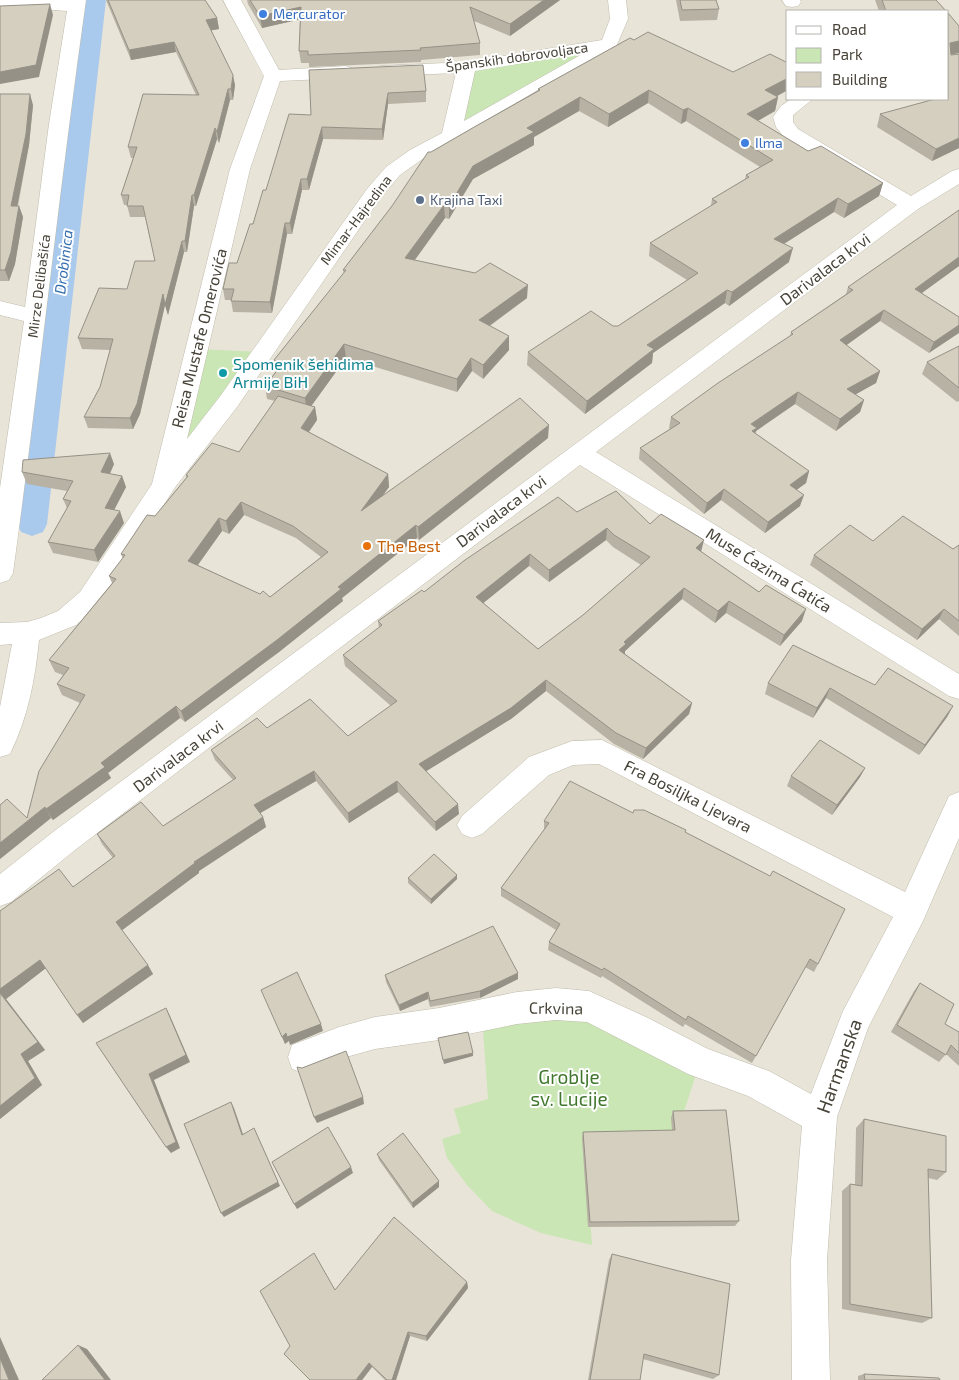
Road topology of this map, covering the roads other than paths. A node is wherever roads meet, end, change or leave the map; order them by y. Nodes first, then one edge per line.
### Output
1 (232, 0) edge
2 (617, 0) edge
3 (0, 1) edge
4 (76, 3) edge
5 (610, 43) junction
6 (467, 67) junction
7 (273, 76) junction
8 (802, 100) edge
9 (451, 134) junction
10 (959, 175) edge
11 (911, 206) junction
12 (0, 308) edge
13 (35, 316) junction
14 (184, 399) junction
15 (229, 401) junction
16 (579, 452) junction
17 (164, 486) junction
18 (0, 573) edge
19 (27, 633) junction
20 (0, 634) edge
21 (959, 688) edge
22 (0, 745) edge
23 (959, 805) edge
24 (472, 825) dead end
25 (0, 892) edge
26 (912, 911) junction
27 (304, 1057) dead end
28 (820, 1117) junction
29 (811, 1380) edge

1 - 7 street
2 - 5 street
3 - 4 street
4 - 13 street, Mirze Delibašića
5 - 6 street, Španskih dobrovoljaca
5 - 9 street, Mimar-Hajredina
6 - 7 street, Španskih dobrovoljaca
6 - 9 street
7 - 14 street, Reisa Mustafe Omerovića
8 - 11 street
9 - 15 street, Mimar-Hajredina
10 - 11 street, Darivalaca krvi
11 - 16 street, Darivalaca krvi
12 - 13 street
13 - 18 street, Mirze Delibašića
14 - 15 street
14 - 17 street, Reisa Mustafe Omerovića
15 - 17 street, Mimar-Hajredina
16 - 21 street, Muse Ćazima Ćatića
16 - 25 street, Darivalaca krvi
17 - 19 street, Reisa Mustafe Omerovića
19 - 20 street, Reisa Mustafe Omerovića
19 - 22 street
23 - 26 street, Harmanska
24 - 26 street, Fra Bosiljka Ljevara
26 - 28 street, Harmanska
27 - 28 street, Crkvina
28 - 29 street, Harmanska

